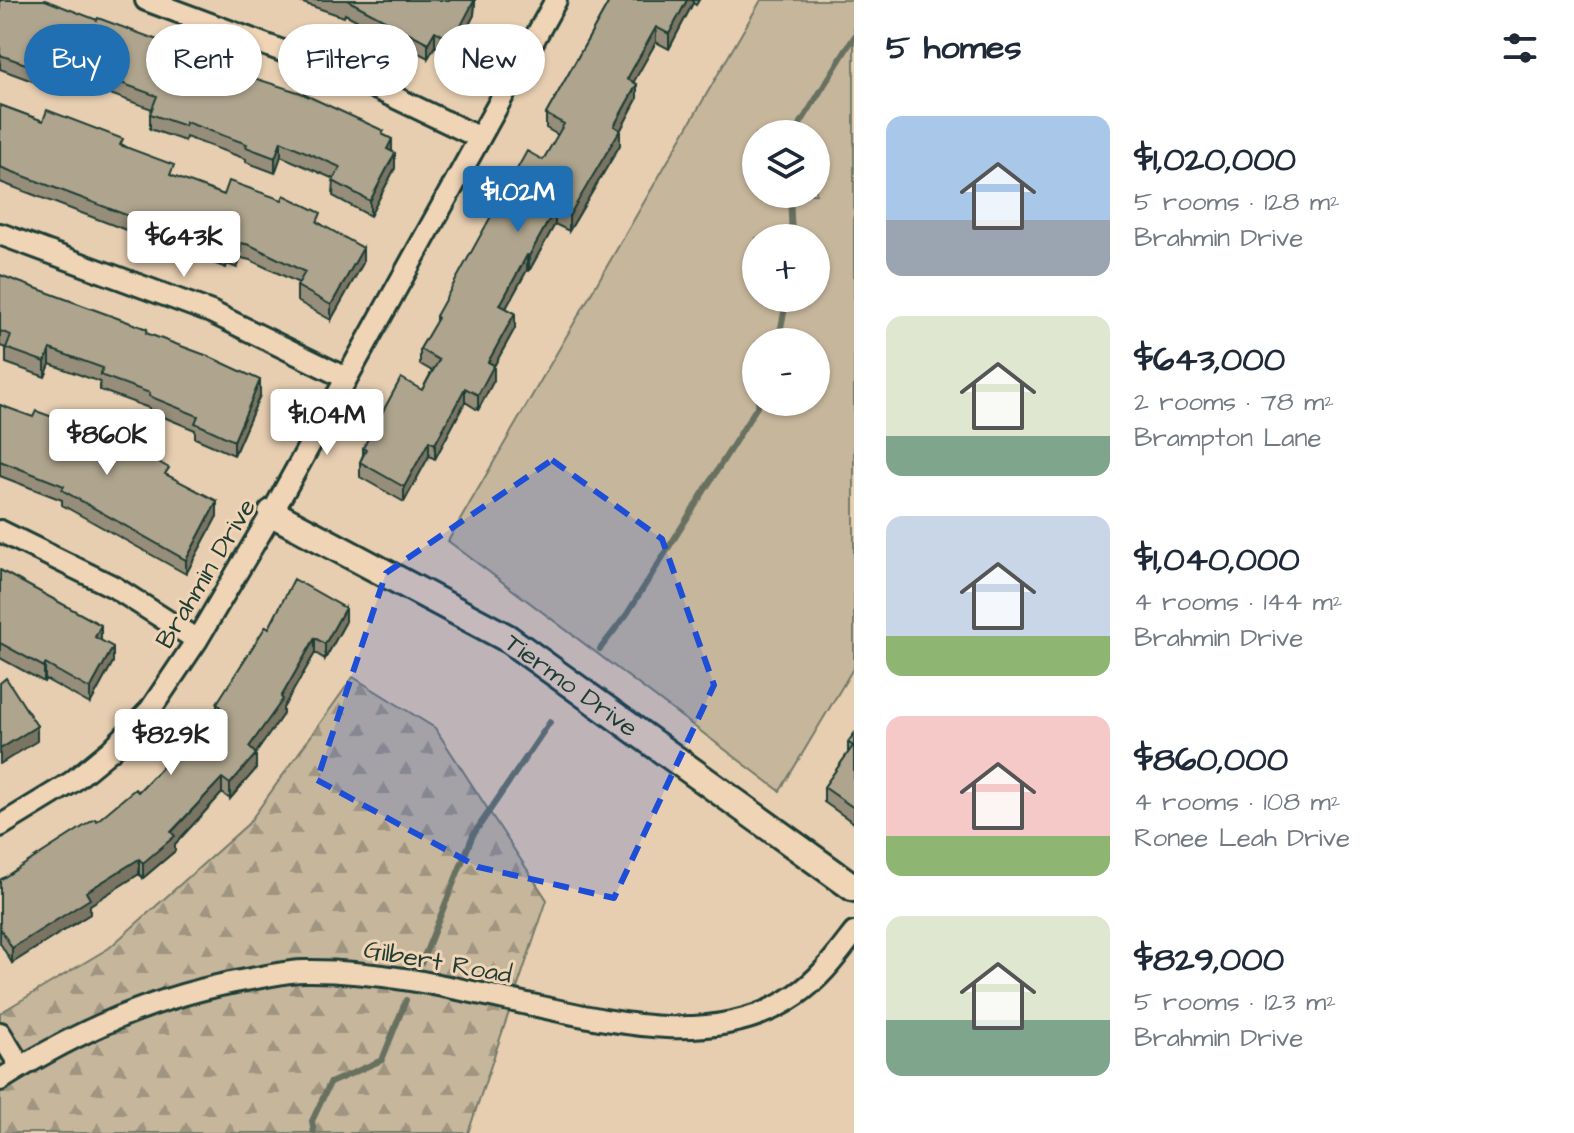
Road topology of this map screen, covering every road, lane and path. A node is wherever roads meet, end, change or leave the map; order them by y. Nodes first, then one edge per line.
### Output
1 (146, 0) edge
2 (556, 0) edge
3 (478, 137) junction
4 (0, 234) edge
5 (346, 378) junction
6 (272, 513) junction
7 (0, 531) edge
8 (197, 640) junction
9 (0, 826) edge
10 (854, 888) edge
11 (854, 933) edge
12 (0, 1033) edge
13 (21, 1067) junction
14 (0, 1080) edge

1 - 3 street
2 - 3 street, Brahmin Drive
3 - 5 street, Brahmin Drive
4 - 5 street
5 - 6 street, Brahmin Drive
6 - 8 street, Brahmin Drive
6 - 10 street, Tiermo Drive
7 - 8 street
8 - 9 street, Brahmin Drive
11 - 13 street, Gilbert Road
12 - 13 street
13 - 14 street, Gilbert Road

